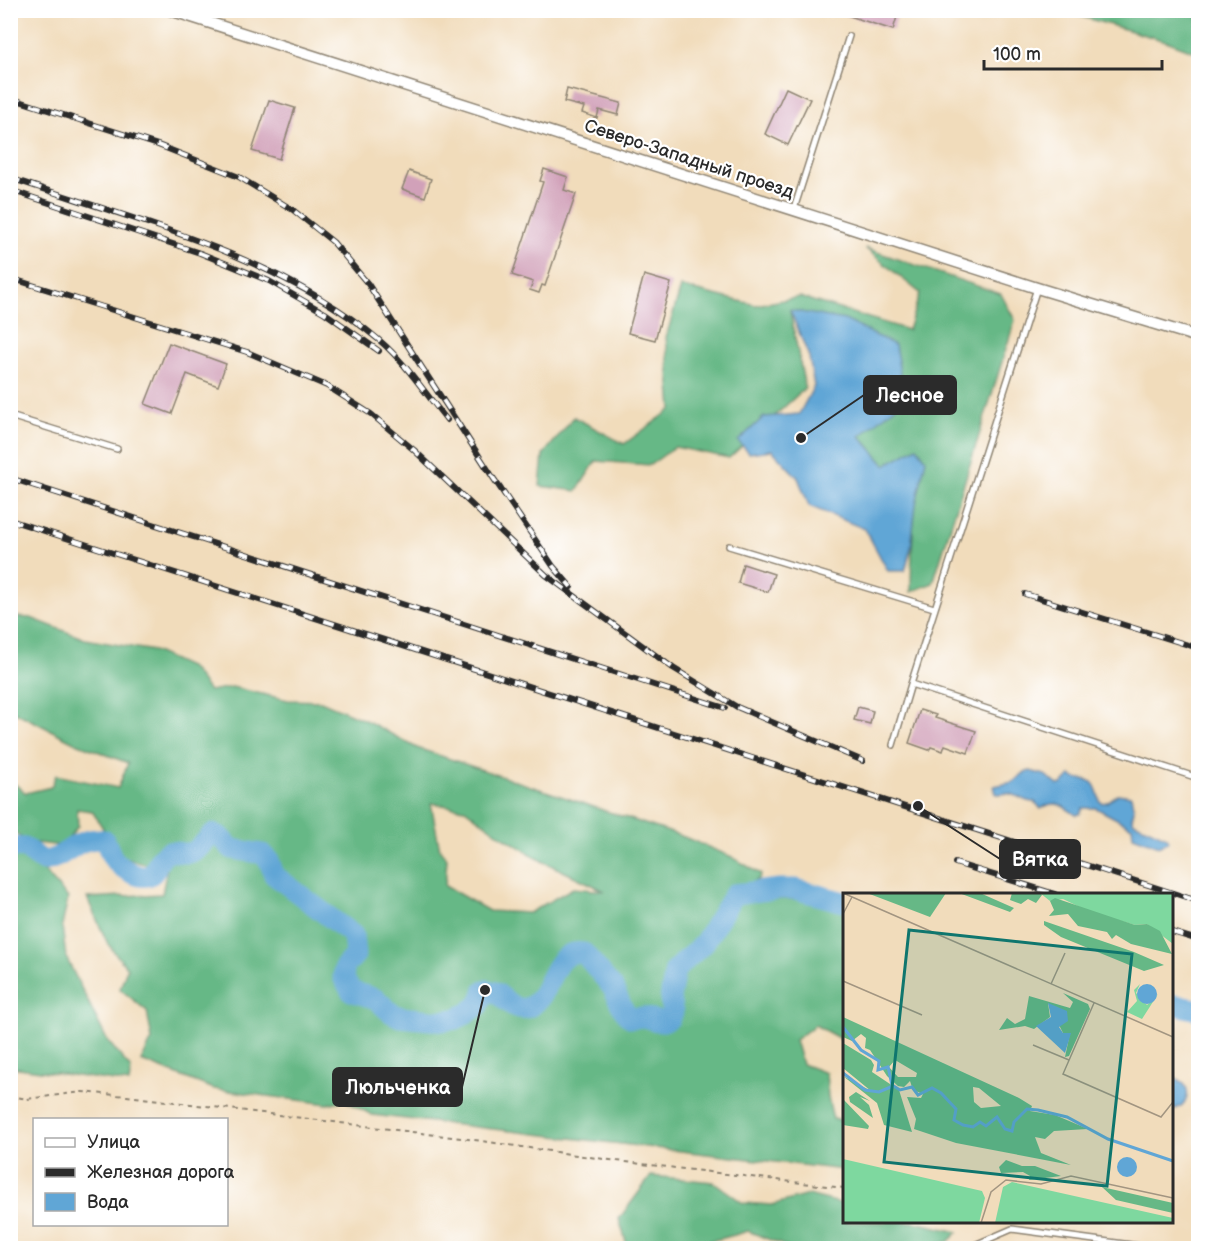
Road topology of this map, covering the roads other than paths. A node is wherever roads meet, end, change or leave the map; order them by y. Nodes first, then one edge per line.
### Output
1 (170, 10) edge
2 (849, 36) dead end
3 (794, 209) junction
4 (1037, 288) junction
5 (1198, 337) edge
6 (10, 416) edge
7 (117, 449) dead end
8 (729, 546) dead end
9 (934, 608) junction
10 (911, 684) junction
11 (893, 745) dead end
12 (1198, 778) edge
13 (968, 1248) edge
14 (1154, 1248) edge

1 - 3 street, Северо-Западный проезд
2 - 3 lane
3 - 4 street, Северо-Западный проезд
4 - 5 street, Северо-Западный проезд
4 - 9 lane
6 - 7 lane
8 - 9 lane
9 - 10 lane
10 - 11 lane
10 - 12 lane
13 - 14 lane

